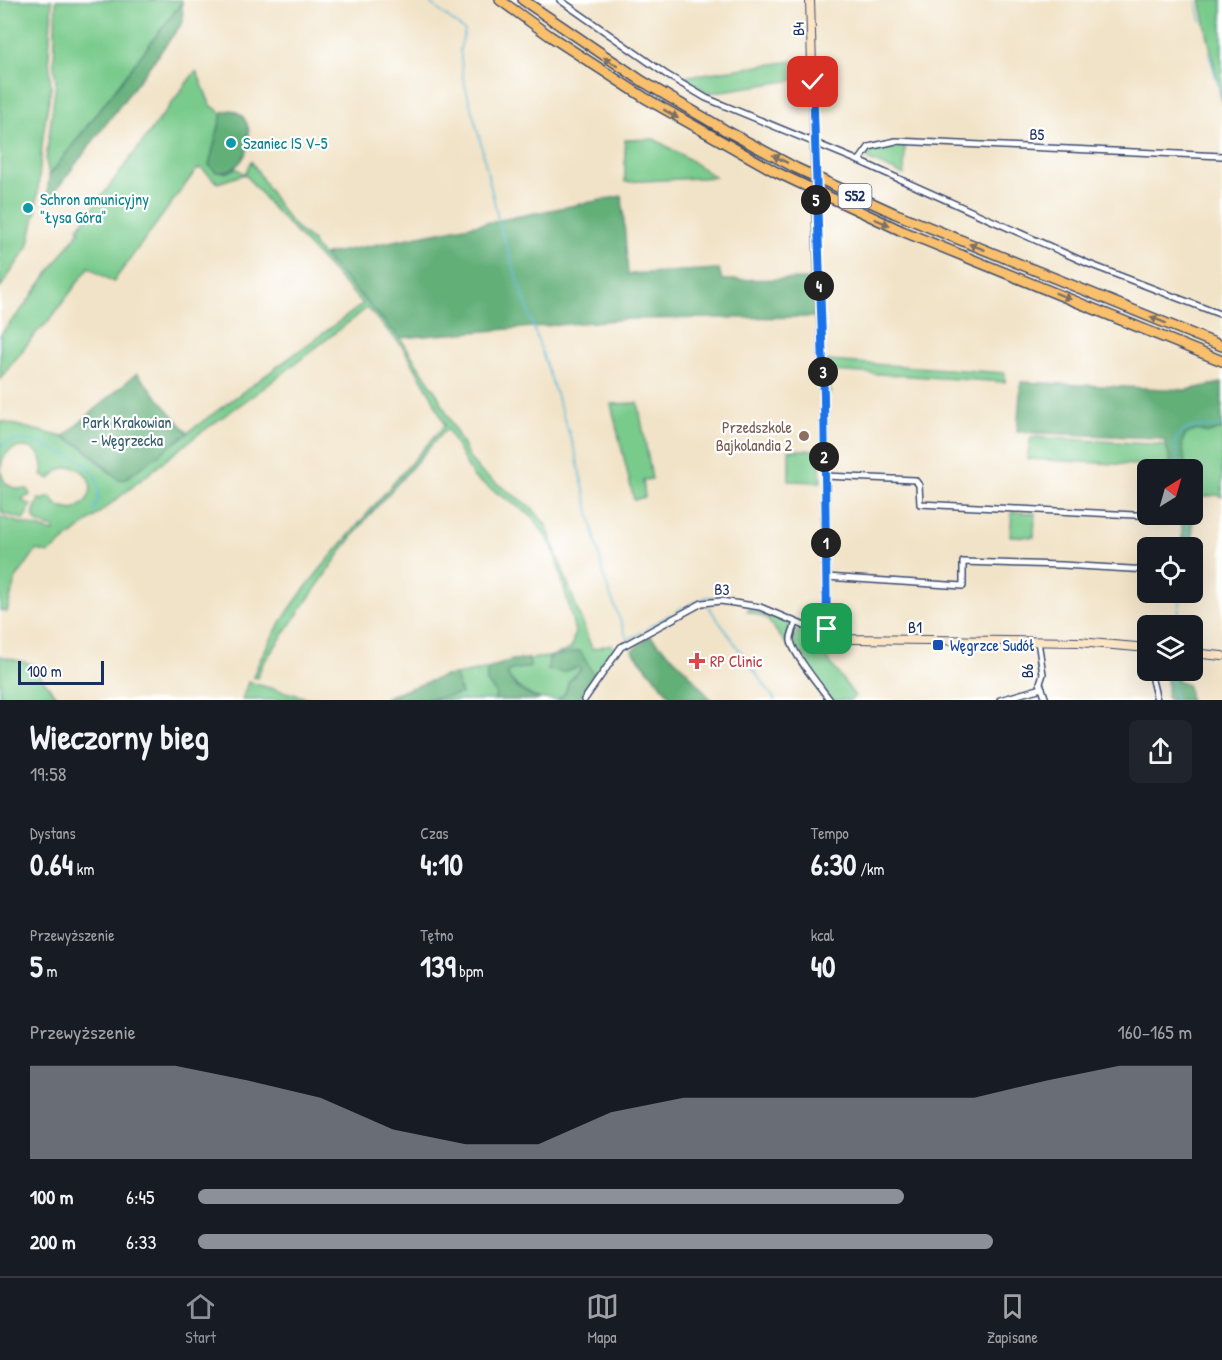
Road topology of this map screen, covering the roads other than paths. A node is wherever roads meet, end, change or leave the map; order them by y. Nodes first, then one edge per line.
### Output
1 (500, 0) edge
2 (523, 0) edge
3 (560, 0) edge
4 (810, 0) edge
5 (622, 33) dead end
6 (617, 40) junction
7 (814, 142) junction
8 (1222, 156) edge
9 (859, 161) junction
10 (1222, 315) edge
11 (1222, 346) edge
12 (1222, 360) edge
13 (825, 476) junction
14 (1137, 515) edge
15 (1137, 569) edge
16 (826, 577) junction
17 (796, 623) junction
18 (829, 632) junction
19 (1038, 641) junction
20 (1137, 647) edge
21 (1203, 654) edge
22 (1222, 656) edge
23 (1152, 681) edge
24 (1042, 688) junction
25 (584, 700) edge
26 (830, 700) edge
27 (1000, 700) edge
28 (1047, 700) edge
29 (1157, 700) edge

1 -> 12 highway, S52
11 -> 2 highway, S52
3 - 6 street
4 - 7 street, B4
5 - 6 street
6 - 7 street
7 - 9 street
7 - 13 street, B4, bridge
8 - 9 street, B5
9 - 10 street
13 - 14 street
13 - 16 street, B4
15 - 16 street
16 - 18 street, B4
17 - 18 street, B3
17 - 25 street, B3
17 - 26 street
18 - 19 street, B1
19 - 20 street, B1
19 - 24 street, B6
21 - 22 street
23 - 29 street
24 - 27 street
24 - 28 street, B6

